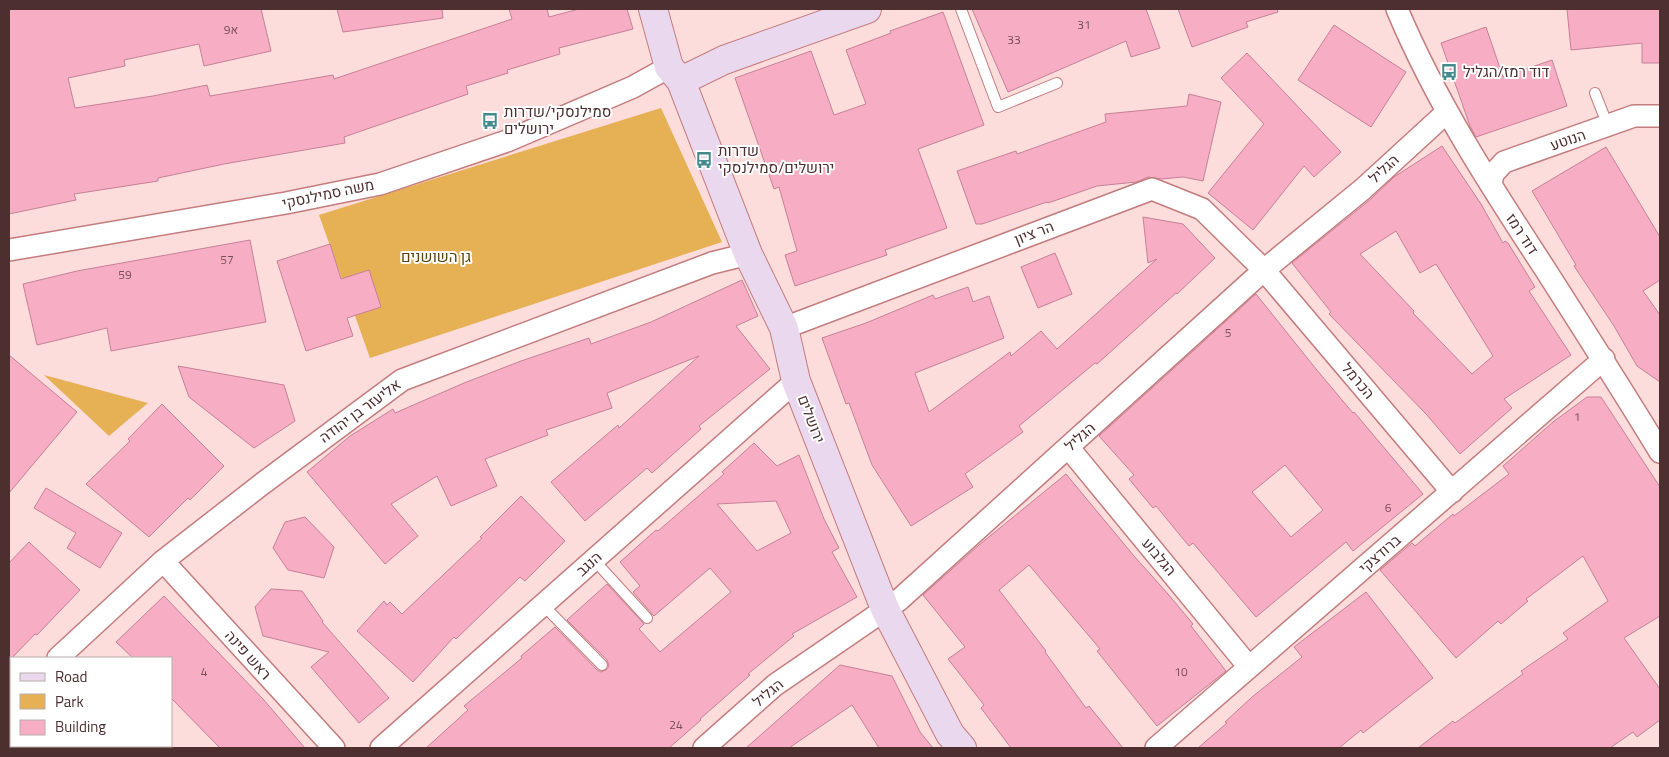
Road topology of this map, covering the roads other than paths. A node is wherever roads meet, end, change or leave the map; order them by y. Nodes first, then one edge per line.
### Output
1 (653, 9) edge
2 (867, 9) edge
3 (960, 9) edge
4 (1397, 9) edge
5 (677, 70) junction
6 (1058, 83) dead end
7 (1595, 92) dead end
8 (1446, 112) junction
9 (1660, 116) edge
10 (1608, 126) junction
11 (1491, 185) junction
12 (9, 250) edge
13 (748, 254) junction
14 (1264, 270) junction
15 (784, 328) junction
16 (1604, 359) junction
17 (796, 381) junction
18 (1068, 447) junction
19 (1659, 447) edge
20 (1452, 492) junction
21 (594, 560) junction
22 (163, 561) junction
23 (543, 605) junction
24 (885, 609) junction
25 (647, 618) dead end
26 (59, 657) edge
27 (602, 665) dead end
28 (1250, 667) junction
29 (334, 748) edge
30 (381, 748) edge
31 (704, 748) edge
32 (962, 748) edge
33 (1156, 748) edge

1 - 5 street, ירושלים
2 - 5 street, משה סמילנסקי
3 - 6 lane
4 - 8 street, דוד רמז
5 - 12 street, משה סמילנסקי
5 - 13 street, ירושלים
7 - 10 lane
8 - 11 street, דוד רמז
8 - 14 street, הגליל
9 - 10 street, הנוטע
10 - 11 street, הנוטע
11 - 16 street, דוד רמז
13 - 15 street, ירושלים
13 - 22 street, אליעזר בן יהודה
14 - 15 street, הר ציון
14 - 18 street, הגליל
14 - 20 street, הכרמל
15 - 17 street, ירושלים
16 - 19 street, דוד רמז
16 - 20 street, ברודצקי
17 - 21 street, הנגב
17 - 24 street, ירושלים
18 - 24 street, הגליל
18 - 28 street, הגלבוע
20 - 28 street, ברודצקי
21 - 23 street, הנגב
21 - 25 lane
22 - 26 street, אליעזר בן יהודה
22 - 29 street, ראש פינה
23 - 27 lane
23 - 30 street, הנגב
24 - 31 street, הגליל
24 - 32 street, ירושלים
28 - 33 street, ברודצקי

